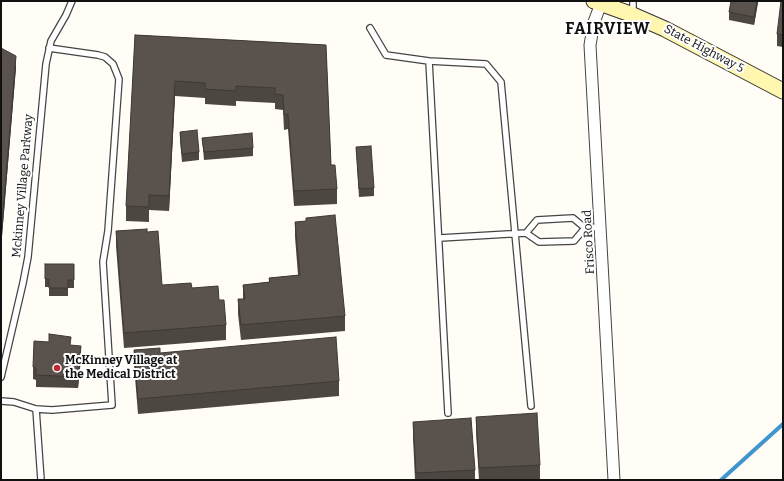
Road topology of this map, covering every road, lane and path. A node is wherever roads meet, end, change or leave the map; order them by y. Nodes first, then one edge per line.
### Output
1 (72, 1) edge
2 (599, 2) edge
3 (633, 8) edge
4 (370, 28) dead end
5 (49, 48) junction
6 (429, 61) junction
7 (783, 91) edge
8 (601, 227) junction
9 (585, 228) junction
10 (526, 233) junction
11 (515, 234) junction
12 (440, 238) junction
13 (1, 377) edge
14 (1, 401) edge
15 (531, 406) dead end
16 (36, 409) junction
17 (448, 413) dead end
18 (41, 480) edge
19 (614, 480) edge

1 - 5 lane, Mckinney Village Parkway
2 - 3 main road, State Highway 5
2 - 8 street, Frisco Road
3 - 7 main road, State Highway 5
4 - 6 lane
5 - 13 lane, Mckinney Village Parkway
5 - 16 lane
6 - 11 lane
6 - 12 lane
8 - 9 lane
8 - 19 street, Frisco Road
9 - 10 lane
9 - 10 lane
10 - 11 lane
11 - 12 lane
11 - 15 lane
12 - 17 lane
14 - 16 lane
16 - 18 lane

